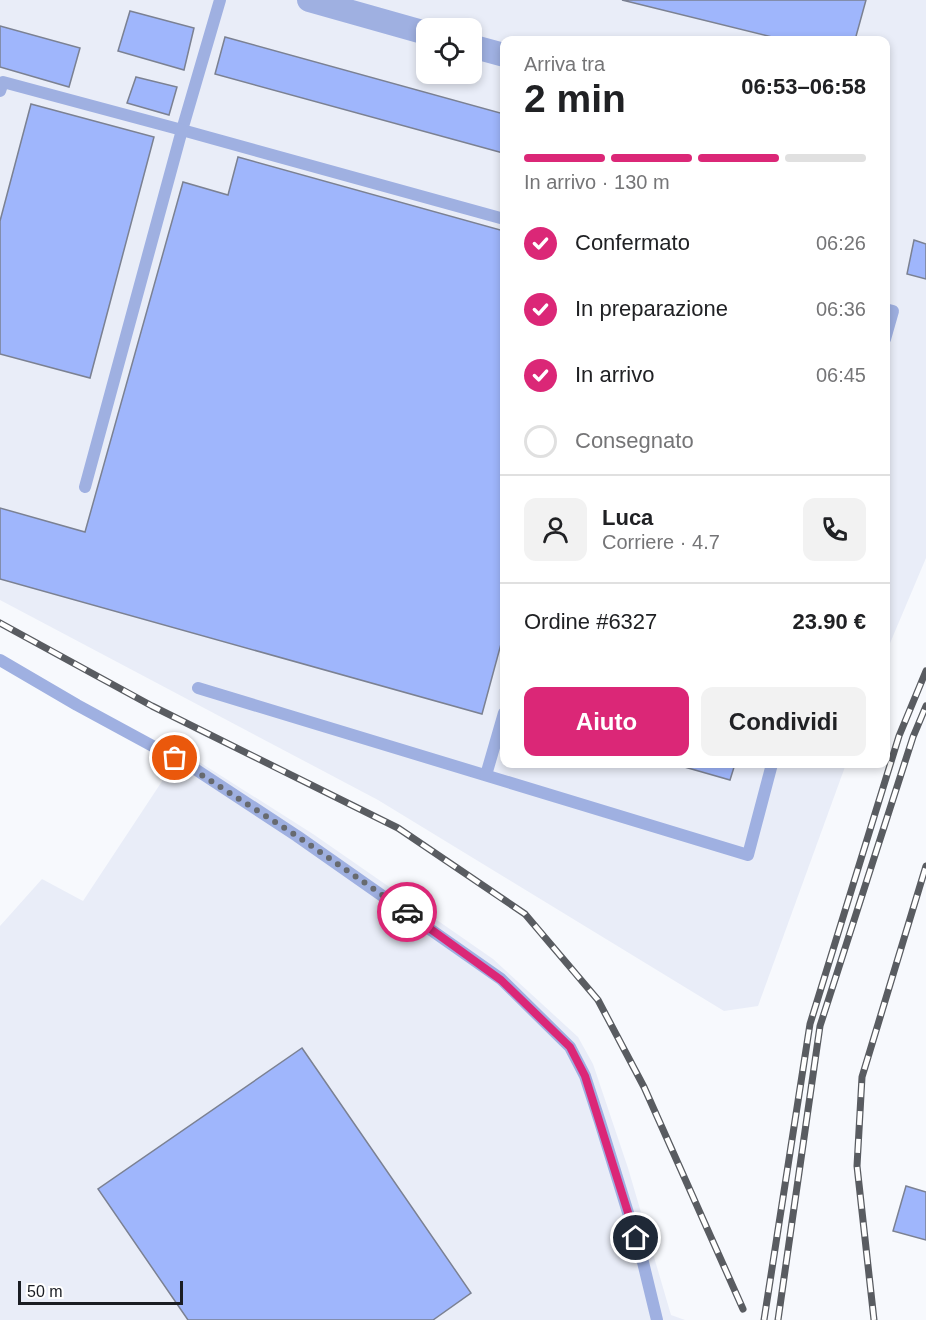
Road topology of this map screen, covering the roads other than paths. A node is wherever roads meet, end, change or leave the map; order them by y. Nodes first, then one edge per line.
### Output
1 (220, 0) edge
2 (309, 0) edge
3 (416, 30) edge
4 (482, 49) edge
5 (500, 54) edge
6 (0, 91) edge
7 (182, 130) junction
8 (500, 218) edge
9 (85, 487) dead end
10 (0, 660) edge
11 (198, 687) dead end
12 (500, 727) edge
13 (771, 768) edge
14 (486, 775) junction
15 (657, 1320) edge

1 - 7 lane
2 - 3 street
4 - 5 street
6 - 7 lane
7 - 8 lane
7 - 9 lane
10 - 15 lane
11 - 14 lane
12 - 14 lane
13 - 14 lane

